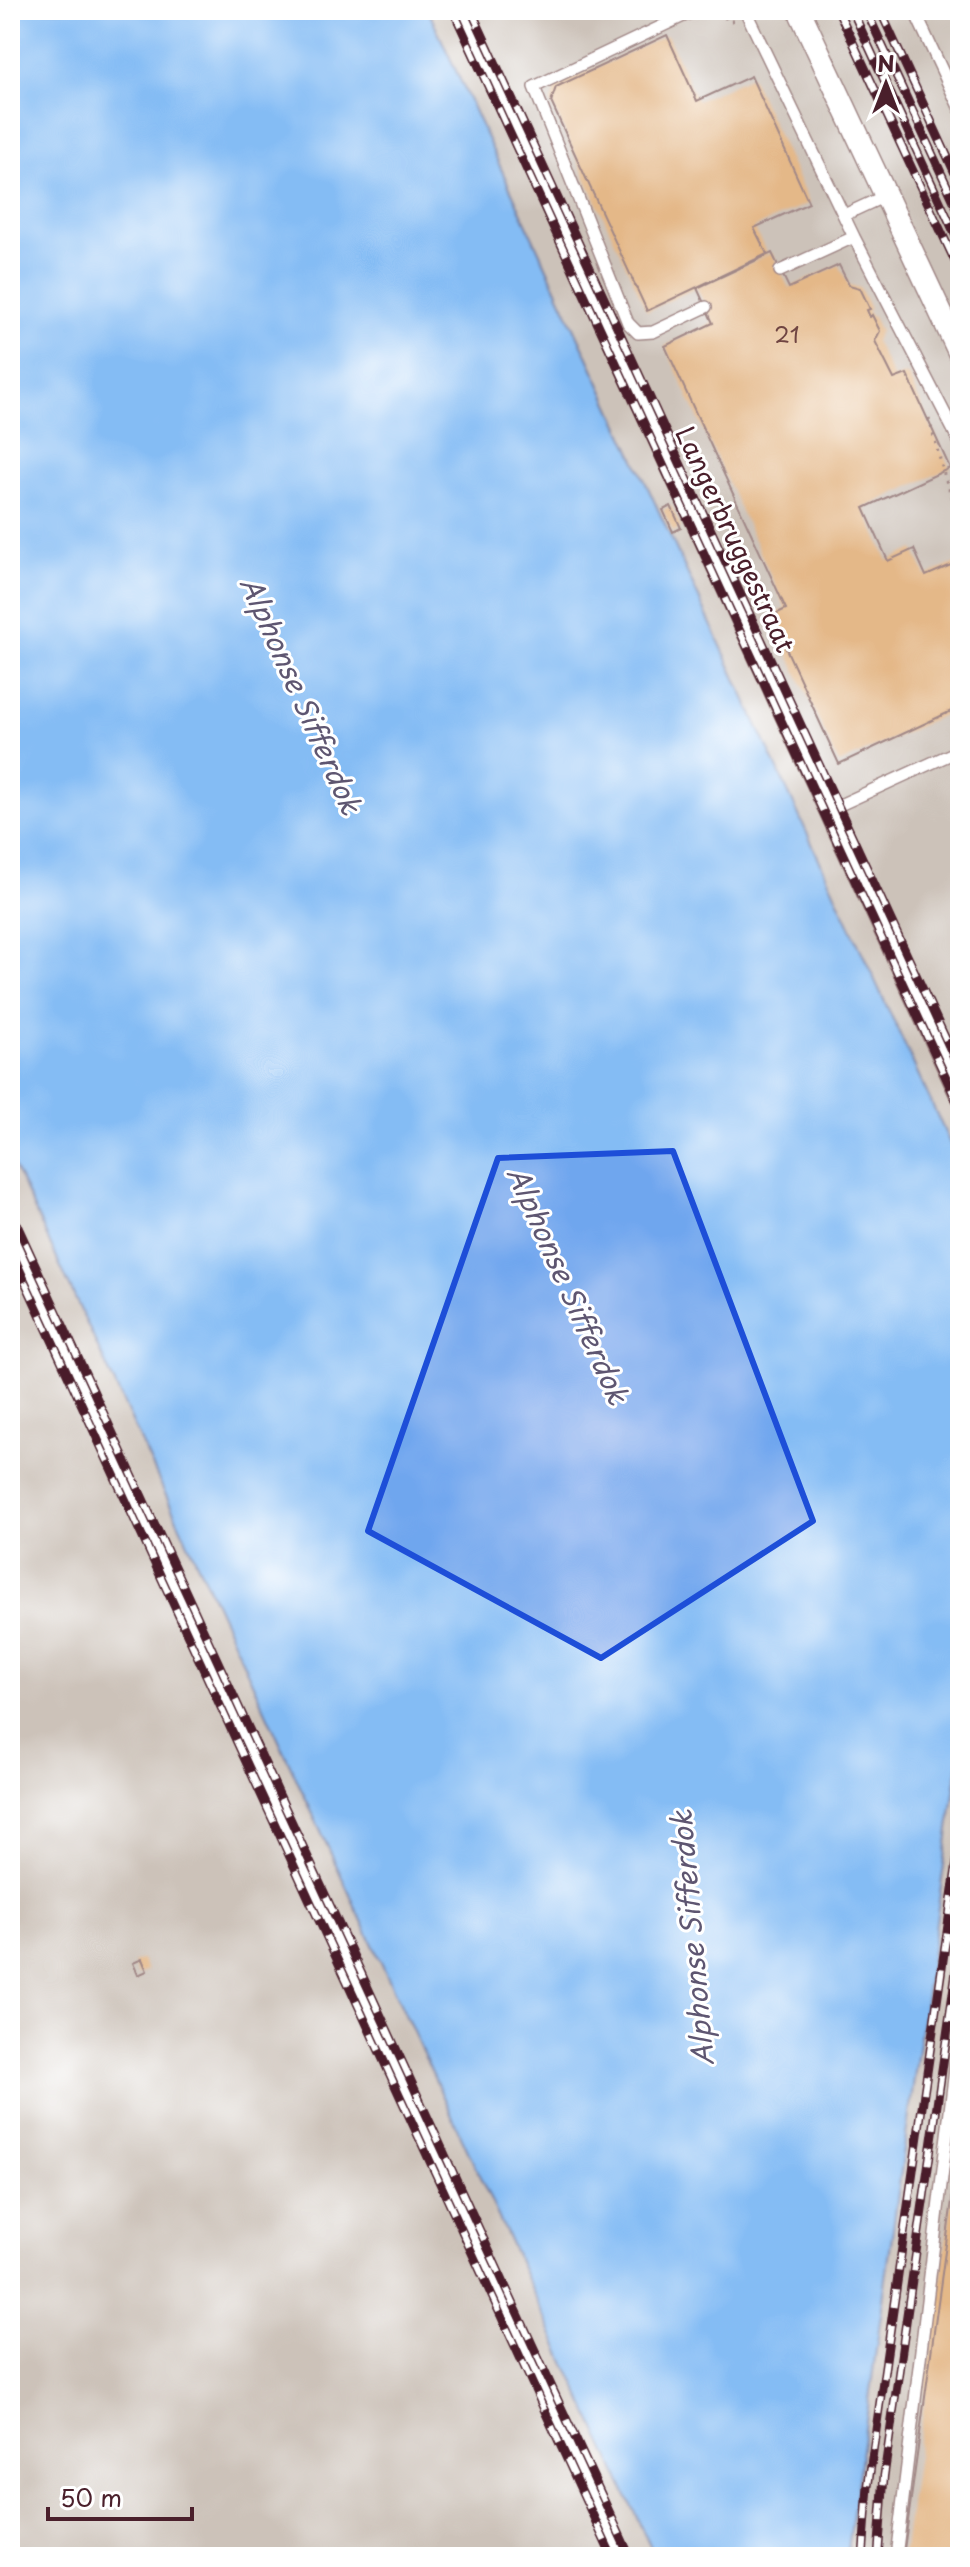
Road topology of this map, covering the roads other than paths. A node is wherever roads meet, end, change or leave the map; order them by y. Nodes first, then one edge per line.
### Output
1 (462, 10) edge
2 (696, 10) edge
3 (745, 10) edge
4 (799, 10) edge
5 (914, 10) edge
6 (960, 109) edge
7 (885, 196) junction
8 (844, 215) junction
9 (854, 237) junction
10 (780, 271) dead end
11 (706, 307) dead end
12 (960, 354) edge
13 (960, 443) edge
14 (960, 750) edge
15 (831, 809) junction
16 (954, 1061) edge
17 (960, 1092) edge
18 (10, 1230) edge
19 (960, 2028) edge
20 (621, 2557) edge
21 (896, 2557) edge

1 - 15 street, Langerbruggestraat
2 - 11 lane
3 - 8 lane
4 - 7 street
5 - 6 lane
7 - 8 lane
7 - 12 street
8 - 9 lane
9 - 10 lane
9 - 13 lane
14 - 15 lane
15 - 16 street, Langerbruggestraat
16 - 17 street, Langerbruggestraat
18 - 20 lane
19 - 21 lane

